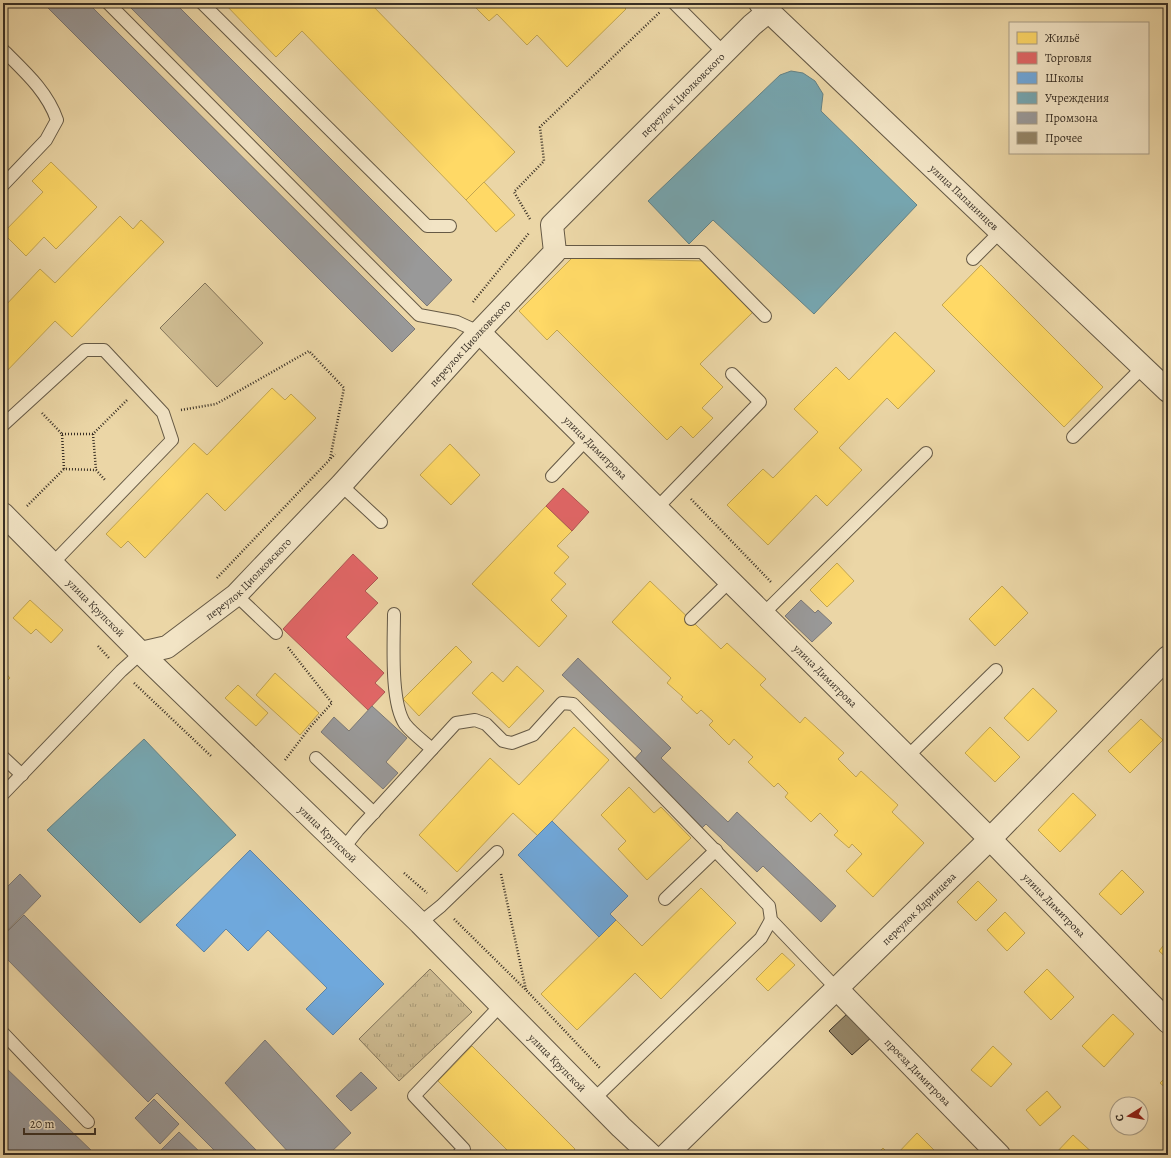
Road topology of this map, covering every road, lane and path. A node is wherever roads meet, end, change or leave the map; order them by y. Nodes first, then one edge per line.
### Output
1 (108, 3) edge
2 (202, 3) edge
3 (674, 3) edge
4 (765, 7) edge
5 (3, 50) edge
6 (724, 53) junction
7 (3, 185) edge
8 (450, 226) dead end
9 (1001, 231) junction
10 (555, 252) junction
11 (973, 259) dead end
12 (765, 316) dead end
13 (479, 332) junction
14 (1143, 367) junction
15 (732, 374) dead end
16 (140, 388) junction
17 (1168, 391) edge
18 (30, 401) junction
19 (163, 413) junction
20 (3, 425) edge
21 (62, 434) junction
22 (93, 434) junction
23 (1073, 437) dead end
24 (587, 439) junction
25 (926, 453) dead end
26 (330, 460) dead end
27 (64, 469) junction
28 (96, 470) junction
29 (552, 476) dead end
30 (341, 485) junction
31 (678, 486) junction
32 (119, 495) junction
33 (657, 508) junction
34 (24, 509) dead end
35 (3, 514) edge
36 (380, 522) dead end
37 (52, 564) junction
38 (776, 579) dead end
39 (730, 580) junction
40 (236, 595) junction
41 (394, 614) dead end
42 (763, 614) junction
43 (691, 619) dead end
44 (276, 633) joint
45 (141, 653) junction
46 (1168, 657) edge
47 (996, 670) dead end
48 (432, 749) junction
49 (3, 756) edge
50 (907, 757) junction
51 (316, 758) dead end
52 (285, 760) dead end
53 (22, 775) junction
54 (3, 794) edge
55 (374, 813) junction
56 (990, 839) junction
57 (343, 849) junction
58 (716, 850) junction
59 (497, 852) joint
60 (665, 899) dead end
61 (771, 920) junction
62 (420, 923) junction
63 (837, 989) junction
64 (526, 991) dead end
65 (501, 1005) junction
66 (1168, 1022) edge
67 (3, 1033) edge
68 (593, 1100) junction
69 (88, 1122) dead end
70 (458, 1155) edge
71 (651, 1155) edge
72 (666, 1155) edge
73 (999, 1155) edge

1 - 13 lane
2 - 8 lane
3 - 6 lane
4 - 6 street, переулок Циолковского
4 - 9 street, улица Папанинцев
5 - 7 lane
6 - 10 street, переулок Циолковского
9 - 11 lane
9 - 14 street, улица Папанинцев
10 - 12 lane
10 - 13 street, переулок Циолковского
13 - 24 street, улица Димитрова
13 - 30 street, переулок Циолковского
14 - 17 street, улица Папанинцев
14 - 23 lane
15 - 31 lane
16 - 18 lane
16 - 19 lane
16 - 22 path
18 - 20 lane
18 - 21 path
19 - 26 path
19 - 32 lane
21 - 22 path
21 - 27 path
22 - 28 path
24 - 29 lane
24 - 33 street, улица Димитрова
25 - 42 lane
27 - 28 path
27 - 34 path
28 - 32 path
30 - 36 lane
30 - 40 street, переулок Циолковского
31 - 33 lane
31 - 38 path
32 - 37 lane
33 - 39 street, улица Димитрова
35 - 37 street, улица Крупской
37 - 45 street, улица Крупской
39 - 42 street, улица Димитрова
39 - 43 lane
40 - 44 lane
40 - 45 street, переулок Циолковского
41 - 48 lane
42 - 50 street, улица Димитрова
44 - 52 path
45 - 53 lane
45 - 57 street, улица Крупской
46 - 56 street, переулок Ядринцева
47 - 50 lane
48 - 55 lane
48 - 58 lane
49 - 53 lane
50 - 56 street, улица Димитрова
51 - 55 lane
53 - 54 lane
55 - 57 lane
56 - 63 street, переулок Ядринцева
56 - 66 street, улица Димитрова
57 - 62 street, улица Крупской
58 - 60 lane
58 - 61 lane
59 - 62 lane
59 - 64 path
61 - 63 lane
61 - 68 lane
62 - 65 street, улица Крупской
63 - 72 street, переулок Ядринцева
63 - 73 street, проезд Димитрова
65 - 68 street, улица Крупской
65 - 70 lane
67 - 69 lane
68 - 71 street, улица Крупской

